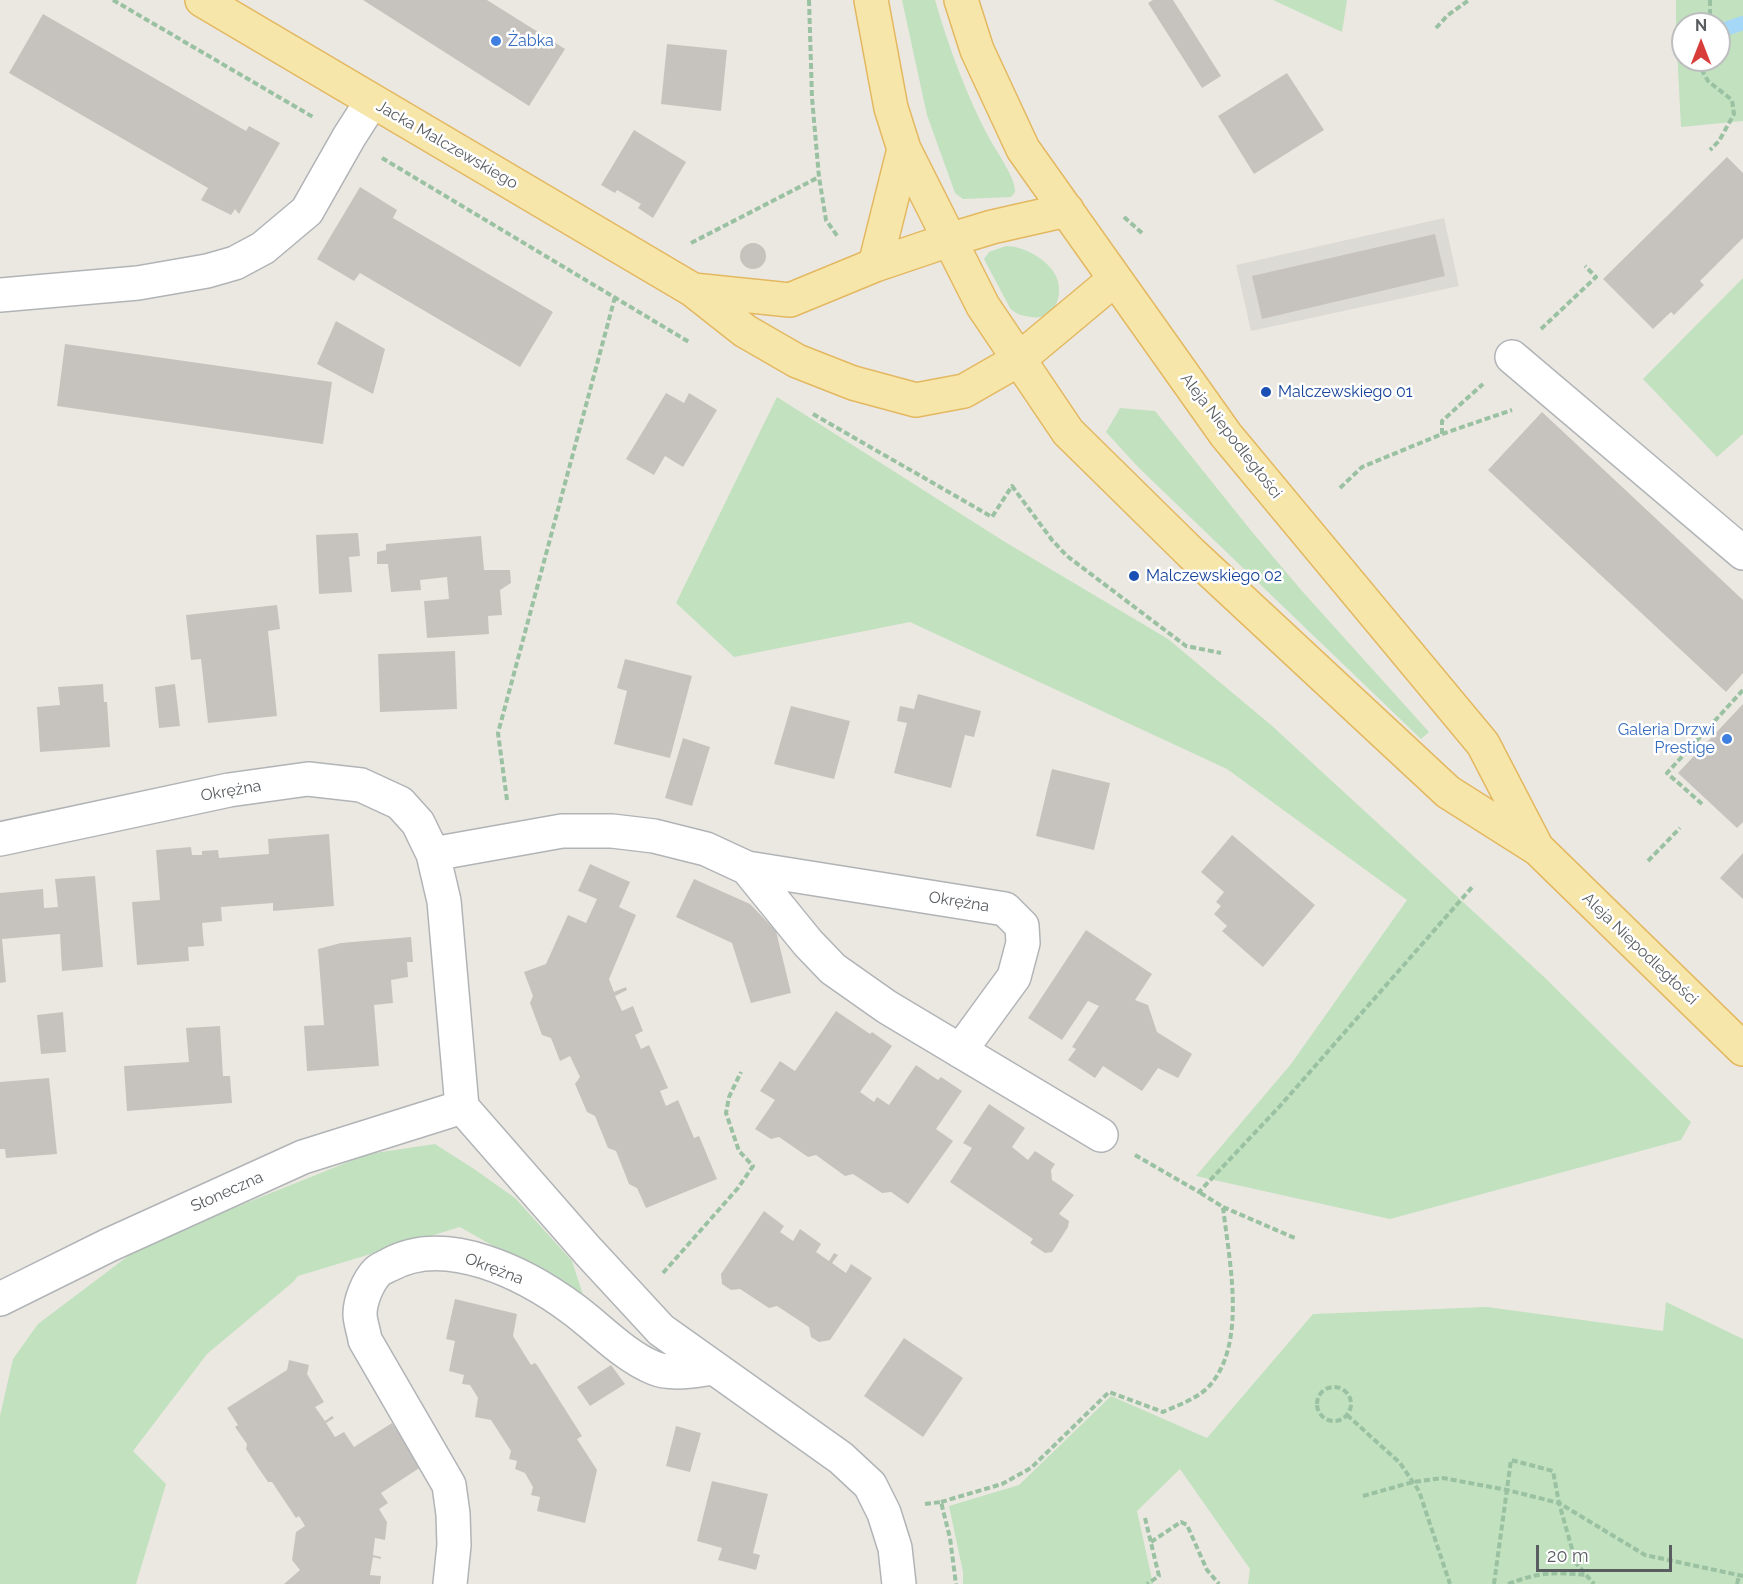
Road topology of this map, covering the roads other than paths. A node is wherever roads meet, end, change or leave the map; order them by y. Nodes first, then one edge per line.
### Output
1 (202, 0) edge
2 (871, 0) edge
3 (961, 0) edge
4 (372, 101) junction
5 (904, 148) junction
6 (1067, 210) junction
7 (949, 240) junction
8 (875, 265) junction
9 (1115, 279) junction
10 (693, 290) junction
11 (0, 295) edge
12 (1523, 346) road end
13 (1018, 360) junction
14 (1743, 553) edge
15 (0, 839) edge
16 (1538, 849) junction
17 (433, 854) junction
18 (747, 868) junction
19 (1743, 1049) edge
20 (960, 1051) junction
21 (462, 1107) junction
22 (1101, 1135) road end
23 (0, 1299) edge
24 (712, 1368) junction
25 (450, 1584) edge
26 (899, 1584) edge

1 - 4 main road, Jacka Malczewskiego
2 - 5 main road, Aleja Niepodległości
3 - 6 main road, Aleja Niepodległości
4 - 10 main road, Jacka Malczewskiego
4 - 11 street
5 - 7 main road, Aleja Niepodległości
5 - 8 main road
6 - 7 main road
6 - 9 main road, Aleja Niepodległości
7 - 8 main road
7 - 13 main road, Aleja Niepodległości
8 - 10 main road, Jacka Malczewskiego
9 - 13 main road, Jacka Malczewskiego
9 - 16 main road, Aleja Niepodległości
10 - 13 main road, Jacka Malczewskiego
12 - 14 street
13 - 16 main road, Aleja Niepodległości
15 - 17 street, Okrężna
16 - 19 main road, Aleja Niepodległości
17 - 18 street, Okrężna
17 - 21 street, Okrężna
18 - 20 street, Okrężna
18 - 20 street, Okrężna
20 - 22 street, Okrężna
21 - 23 street, Słoneczna
21 - 24 street
24 - 25 street, Okrężna
24 - 26 street

